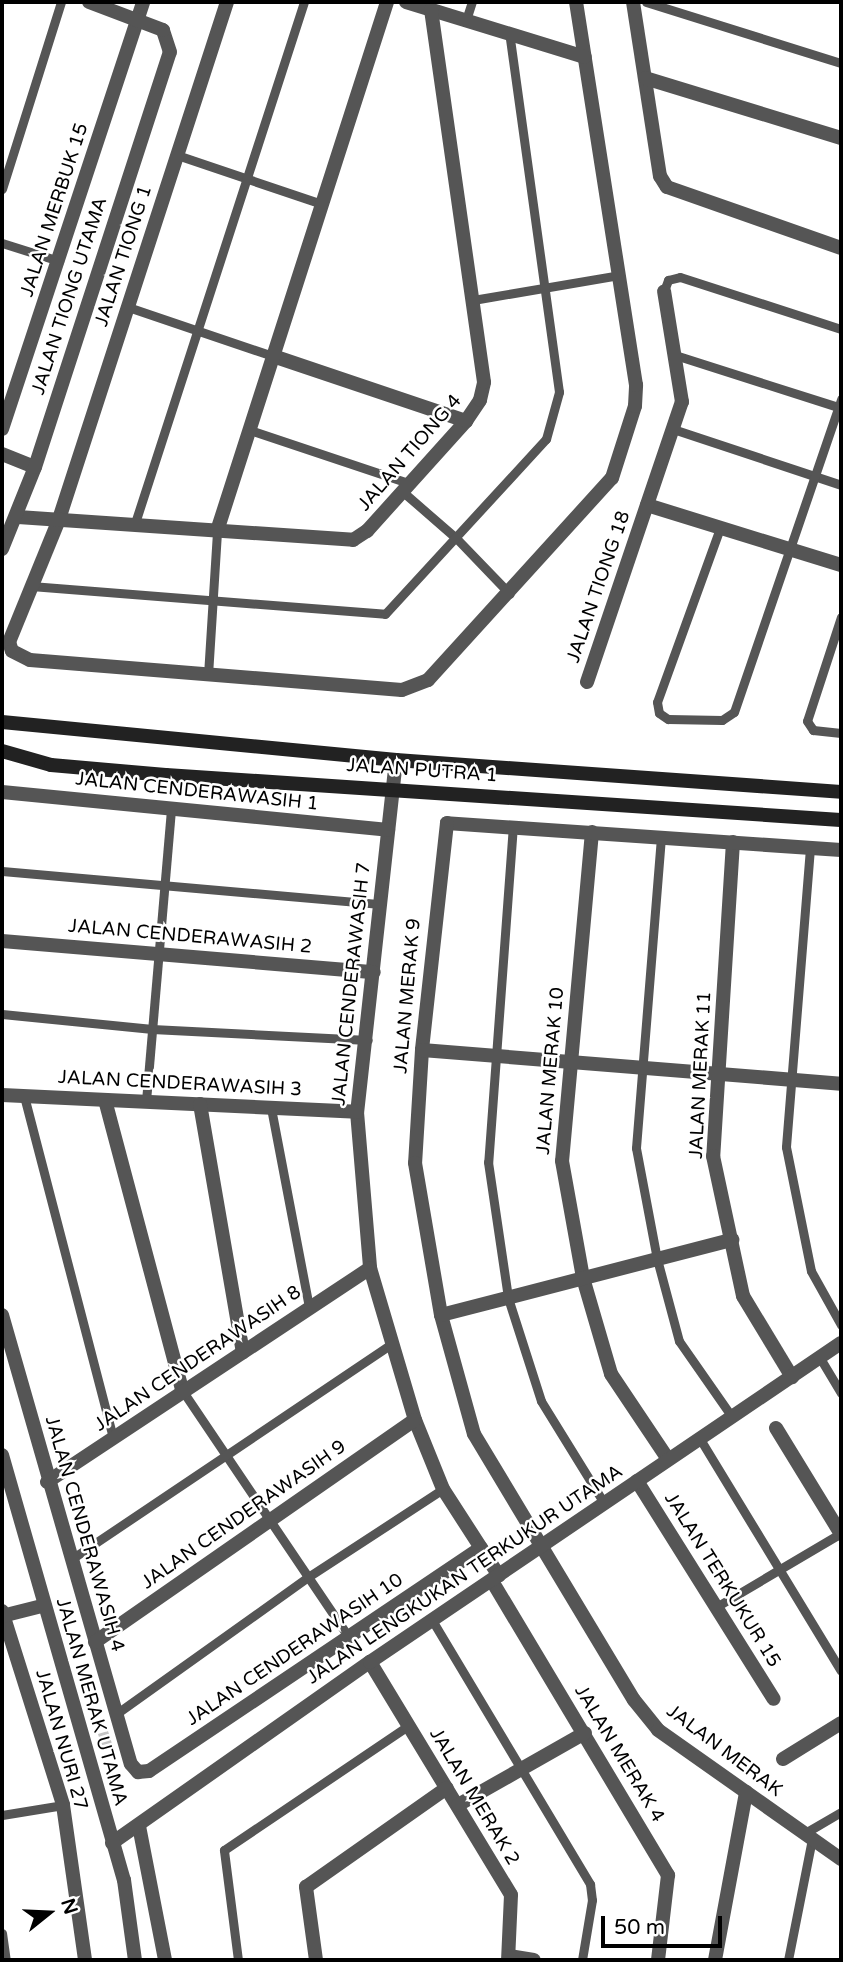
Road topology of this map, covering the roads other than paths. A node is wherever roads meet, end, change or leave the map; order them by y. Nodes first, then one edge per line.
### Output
1 (61, 2) edge
2 (89, 2) edge
3 (143, 2) edge
4 (227, 2) edge
5 (304, 2) edge
6 (387, 2) edge
7 (406, 2) edge
8 (472, 2) edge
9 (576, 2) edge
10 (633, 2) edge
11 (646, 2) edge
12 (431, 10) junction
13 (138, 17) junction
14 (466, 20) junction
15 (509, 33) junction
16 (585, 57) junction
17 (841, 63) edge
18 (645, 78) junction
19 (841, 138) edge
20 (177, 155) junction
21 (247, 178) junction
22 (2, 189) edge
23 (322, 204) junction
24 (2, 243) edge
25 (841, 248) edge
26 (59, 261) junction
27 (619, 275) junction
28 (542, 289) junction
29 (664, 291) joint
30 (473, 300) junction
31 (128, 307) junction
32 (841, 329) edge
33 (199, 331) junction
34 (675, 355) junction
35 (273, 356) junction
36 (840, 405) edge
37 (466, 421) junction
38 (2, 429) edge
39 (673, 429) junction
40 (250, 430) junction
41 (2, 454) edge
42 (35, 467) junction
43 (814, 476) junction
44 (841, 485) edge
45 (407, 488) junction
46 (647, 505) junction
47 (18, 517) junction
48 (58, 522) junction
49 (134, 526) junction
50 (720, 528) junction
51 (217, 531) junction
52 (457, 539) junction
53 (2, 549) edge
54 (789, 549) junction
55 (841, 565) edge
56 (30, 586) junction
57 (510, 594) junction
58 (213, 601) junction
59 (841, 617) edge
60 (208, 675) junction
61 (587, 682) dead end
62 (2, 722) edge
63 (841, 733) edge
64 (2, 751) edge
65 (396, 760) junction
66 (394, 788) junction
67 (2, 792) edge
68 (841, 792) edge
69 (171, 810) junction
70 (841, 820) edge
71 (513, 825) junction
72 (388, 830) junction
73 (593, 831) junction
74 (661, 837) junction
75 (733, 842) junction
76 (810, 848) junction
77 (841, 850) edge
78 (2, 871) edge
79 (164, 886) junction
80 (381, 904) junction
81 (2, 941) edge
82 (159, 954) junction
83 (374, 972) junction
84 (2, 1014) edge
85 (152, 1029) junction
86 (368, 1040) junction
87 (422, 1050) junction
88 (497, 1056) junction
89 (570, 1062) junction
90 (644, 1068) junction
91 (719, 1074) junction
92 (793, 1080) junction
93 (841, 1084) edge
94 (2, 1094) edge
95 (24, 1096) junction
96 (105, 1100) junction
97 (146, 1101) junction
98 (200, 1104) junction
99 (271, 1108) junction
100 (357, 1112) junction
101 (732, 1240) junction
102 (657, 1259) junction
103 (370, 1268) junction
104 (583, 1278) junction
105 (508, 1298) junction
106 (309, 1308) junction
107 (2, 1315) edge
108 (441, 1315) junction
109 (841, 1325) edge
110 (841, 1343) edge
111 (392, 1344) junction
112 (243, 1352) junction
113 (820, 1358) junction
114 (792, 1377) junction
115 (182, 1391) junction
116 (841, 1393) edge
117 (732, 1417) junction
118 (415, 1419) junction
119 (776, 1428) dead end
120 (113, 1438) junction
121 (700, 1439) junction
122 (225, 1454) junction
123 (2, 1455) edge
124 (668, 1459) junction
125 (637, 1481) junction
126 (47, 1482) junction
127 (443, 1489) junction
128 (604, 1503) junction
129 (269, 1520) junction
130 (841, 1533) edge
131 (542, 1544) junction
132 (481, 1548) junction
133 (70, 1560) junction
134 (778, 1570) junction
135 (308, 1577) junction
136 (495, 1578) junction
137 (42, 1605) junction
138 (716, 1607) junction
139 (2, 1614) edge
140 (432, 1620) junction
141 (349, 1639) junction
142 (95, 1642) junction
143 (370, 1662) junction
144 (841, 1671) edge
145 (774, 1699) dead end
146 (116, 1714) junction
147 (841, 1723) edge
148 (409, 1725) junction
149 (585, 1733) junction
150 (783, 1759) dead end
151 (131, 1764) joint
152 (520, 1770) junction
153 (447, 1788) junction
154 (746, 1792) junction
155 (63, 1805) junction
156 (458, 1805) junction
157 (841, 1812) edge
158 (2, 1815) edge
159 (139, 1826) junction
160 (808, 1836) junction
161 (113, 1843) junction
162 (841, 1859) edge
163 (2, 1933) edge
164 (508, 1958) edge
165 (6, 1960) edge
166 (85, 1960) edge
167 (135, 1960) edge
168 (165, 1960) edge
169 (239, 1960) edge
170 (316, 1960) edge
171 (534, 1960) edge
172 (582, 1960) edge
173 (658, 1960) edge
174 (715, 1960) edge
175 (788, 1960) edge

1 - 22 lane
2 - 13 street
3 - 13 street, JALAN MERBUK 15
4 - 20 street, JALAN TIONG 1
5 - 21 lane
6 - 23 street
7 - 12 street
8 - 14 lane
9 - 16 street, JALAN TIONG 1
10 - 18 street
11 - 17 lane
12 - 14 street
12 - 30 street, JALAN TIONG 4
13 - 26 street, JALAN MERBUK 15
13 - 42 street, JALAN TIONG UTAMA
14 - 15 street
15 - 16 street
15 - 28 lane
16 - 27 street, JALAN TIONG 1
18 - 19 street
18 - 25 street
20 - 21 lane
20 - 31 street, JALAN TIONG 1
21 - 23 lane
21 - 33 lane
23 - 35 street
24 - 26 lane
26 - 38 street, JALAN MERBUK 15
27 - 28 lane
27 - 57 street, JALAN TIONG 1
28 - 30 lane
28 - 52 lane
29 - 32 lane
29 - 34 street, JALAN TIONG 18
30 - 37 street, JALAN TIONG 4
31 - 33 lane
31 - 48 street, JALAN TIONG 1
33 - 35 lane
33 - 49 lane
34 - 36 lane
34 - 39 street, JALAN TIONG 18
35 - 37 street
35 - 40 street
36 - 43 lane
37 - 45 street, JALAN TIONG 4
39 - 43 lane
39 - 46 street, JALAN TIONG 18
40 - 45 lane
40 - 51 street
41 - 42 street
42 - 47 street, JALAN TIONG UTAMA
43 - 44 lane
43 - 54 lane
45 - 51 street, JALAN TIONG 4
45 - 52 lane
46 - 50 street
46 - 61 street, JALAN TIONG 18
47 - 48 street, JALAN TIONG 4
47 - 53 street, JALAN TIONG UTAMA
48 - 49 street, JALAN TIONG 4
48 - 56 street, JALAN TIONG 1
49 - 51 street, JALAN TIONG 4
50 - 54 street
50 - 54 lane
51 - 58 lane
52 - 57 lane
52 - 58 lane
54 - 55 street
56 - 58 lane
56 - 60 street, JALAN TIONG 1
57 - 60 street, JALAN TIONG 1
58 - 60 lane
59 - 63 lane
62 - 65 main road, JALAN PUTRA 1
64 - 66 main road, JALAN PUTRA 1
65 - 66 street, JALAN CENDERAWASIH 7
65 - 68 main road, JALAN PUTRA 1
66 - 70 main road, JALAN PUTRA 1
66 - 72 street, JALAN CENDERAWASIH 7
67 - 69 street, JALAN CENDERAWASIH 1
69 - 72 street, JALAN CENDERAWASIH 1
69 - 79 lane
71 - 73 street, JALAN MERAK 9
71 - 87 street, JALAN MERAK 9
71 - 88 lane
72 - 80 street, JALAN CENDERAWASIH 7
73 - 74 street, JALAN MERAK 9
73 - 89 street, JALAN MERAK 10
74 - 75 street, JALAN MERAK 9
74 - 90 lane
75 - 76 street, JALAN MERAK 9
75 - 91 street, JALAN MERAK 11
76 - 77 street, JALAN MERAK 9
76 - 92 lane
78 - 79 lane
79 - 80 lane
79 - 82 lane
80 - 83 street, JALAN CENDERAWASIH 7
81 - 82 street, JALAN CENDERAWASIH 2
82 - 83 street, JALAN CENDERAWASIH 2
82 - 85 lane
83 - 86 street, JALAN CENDERAWASIH 7
84 - 85 lane
85 - 86 lane
85 - 97 lane
86 - 100 street, JALAN CENDERAWASIH 7
87 - 88 street
87 - 108 street, JALAN MERAK 9
88 - 89 street
88 - 105 lane
89 - 90 street
89 - 104 street, JALAN MERAK 10
90 - 91 street
90 - 102 lane
91 - 92 street
91 - 101 street, JALAN MERAK 11
92 - 93 street
92 - 109 lane
94 - 95 street, JALAN CENDERAWASIH 3
95 - 96 street, JALAN CENDERAWASIH 3
95 - 120 lane
96 - 97 street, JALAN CENDERAWASIH 3
96 - 115 street
97 - 98 street, JALAN CENDERAWASIH 3
98 - 99 street, JALAN CENDERAWASIH 3
98 - 112 street
99 - 100 street, JALAN CENDERAWASIH 3
99 - 106 lane
100 - 103 street, JALAN CENDERAWASIH 7
101 - 102 street
101 - 114 street, JALAN MERAK 11
102 - 104 street
102 - 117 lane
103 - 106 street, JALAN CENDERAWASIH 8
103 - 111 street, JALAN CENDERAWASIH 7
104 - 105 street
104 - 124 street, JALAN MERAK 10
105 - 108 street
105 - 128 lane
106 - 112 street, JALAN CENDERAWASIH 8
107 - 126 street, JALAN CENDERAWASIH 4
108 - 131 street, JALAN MERAK 9
110 - 113 street, JALAN LENGKUKAN TERKUKUR UTAMA
111 - 118 street, JALAN CENDERAWASIH 7
111 - 122 lane
112 - 115 street, JALAN CENDERAWASIH 8
113 - 114 street, JALAN LENGKUKAN TERKUKUR UTAMA
113 - 116 lane
114 - 117 street, JALAN LENGKUKAN TERKUKUR UTAMA
115 - 120 street, JALAN CENDERAWASIH 8
115 - 122 lane
117 - 121 street, JALAN LENGKUKAN TERKUKUR UTAMA
118 - 127 street, JALAN CENDERAWASIH 7
118 - 129 street, JALAN CENDERAWASIH 9
119 - 130 street
120 - 126 street, JALAN CENDERAWASIH 8
121 - 124 street, JALAN LENGKUKAN TERKUKUR UTAMA
121 - 134 lane
122 - 129 lane
122 - 133 lane
123 - 137 street, JALAN MERAK UTAMA
124 - 125 street, JALAN LENGKUKAN TERKUKUR UTAMA
125 - 128 street, JALAN LENGKUKAN TERKUKUR UTAMA
125 - 138 street, JALAN TERKUKUR 15
126 - 133 street, JALAN CENDERAWASIH 4
127 - 132 street, JALAN CENDERAWASIH 7
127 - 135 lane
128 - 131 street, JALAN LENGKUKAN TERKUKUR UTAMA
129 - 135 lane
129 - 142 street, JALAN CENDERAWASIH 9
130 - 134 lane
131 - 136 street, JALAN LENGKUKAN TERKUKUR UTAMA
131 - 154 street, JALAN MERAK
132 - 136 street, JALAN CENDERAWASIH 7
132 - 141 street, JALAN CENDERAWASIH 10
133 - 142 street, JALAN CENDERAWASIH 4
134 - 138 lane
134 - 144 lane
135 - 141 lane
135 - 146 lane
136 - 140 street, JALAN LENGKUKAN TERKUKUR UTAMA
136 - 149 street, JALAN MERAK 4
137 - 139 street
137 - 161 street, JALAN MERAK UTAMA
138 - 145 street, JALAN TERKUKUR 15
139 - 155 street, JALAN NURI 27
140 - 143 street, JALAN LENGKUKAN TERKUKUR UTAMA
140 - 152 lane
141 - 151 street, JALAN CENDERAWASIH 10
142 - 146 street, JALAN CENDERAWASIH 4
143 - 148 street, JALAN MERAK 2
143 - 159 street, JALAN LENGKUKAN TERKUKUR UTAMA
146 - 151 street, JALAN CENDERAWASIH 4
147 - 150 street
148 - 153 street, JALAN MERAK 2
148 - 169 lane
149 - 152 street
149 - 173 street, JALAN MERAK 4
152 - 156 street
152 - 172 lane
153 - 156 street, JALAN MERAK 2
153 - 170 street
154 - 160 street, JALAN MERAK
154 - 174 street
155 - 158 lane
155 - 166 street, JALAN NURI 27
156 - 164 street, JALAN MERAK 2
157 - 160 lane
159 - 161 street, JALAN LENGKUKAN TERKUKUR UTAMA
159 - 168 street
160 - 162 street, JALAN MERAK
160 - 175 lane
161 - 167 street, JALAN MERAK UTAMA
163 - 165 lane
164 - 171 street

